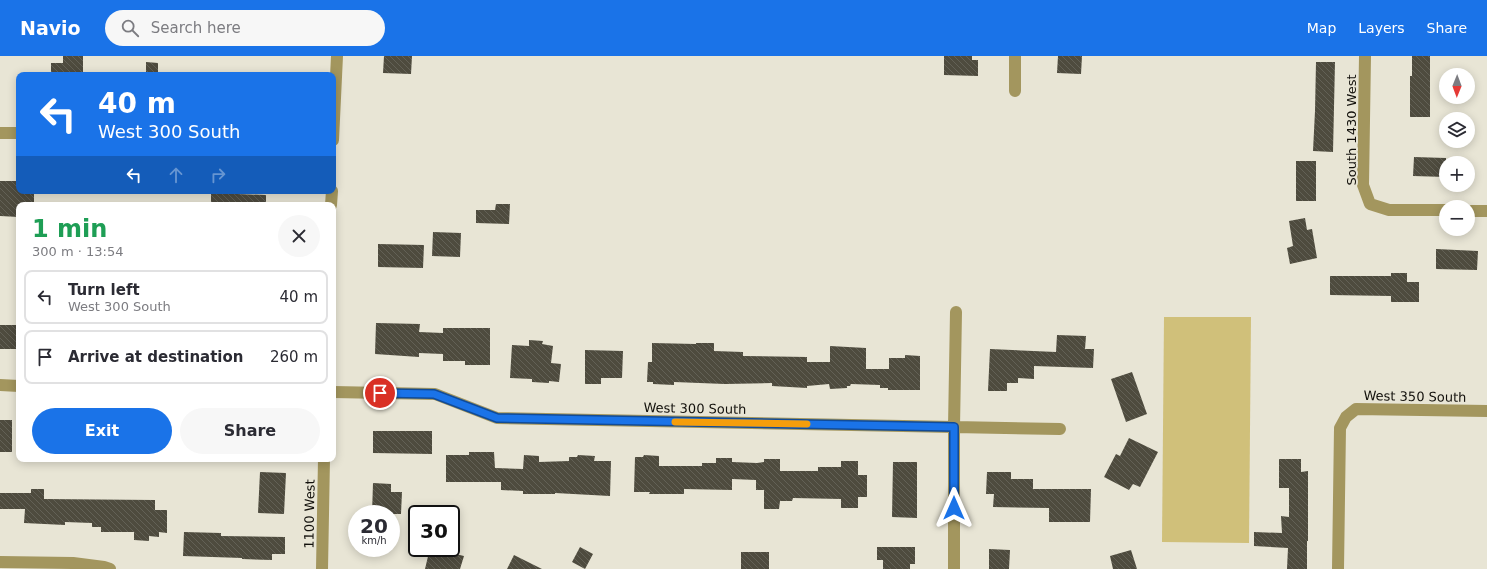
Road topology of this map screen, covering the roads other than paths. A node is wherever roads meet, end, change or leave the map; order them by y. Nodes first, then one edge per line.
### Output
1 (337, 56) edge
2 (1016, 56) edge
3 (1365, 56) edge
4 (336, 77) edge
5 (1015, 91) dead end
6 (0, 133) edge
7 (16, 133) edge
8 (1439, 210) edge
9 (1475, 211) edge
10 (1487, 211) edge
11 (956, 312) dead end
12 (0, 385) edge
13 (16, 386) edge
14 (336, 392) edge
15 (1487, 411) edge
16 (954, 427) junction
17 (1060, 429) dead end
18 (324, 462) edge
19 (0, 562) edge
20 (110, 569) edge
21 (322, 569) edge
22 (954, 569) edge
23 (1338, 569) edge

1 - 4 street
2 - 5 street
3 - 8 street, South 1430 West
6 - 7 street
9 - 10 street
11 - 16 street
12 - 13 street
14 - 16 street, West 300 South
15 - 23 street, West 350 South
16 - 17 street, West 300 South
16 - 22 street
18 - 21 street, 1100 West
19 - 20 street

